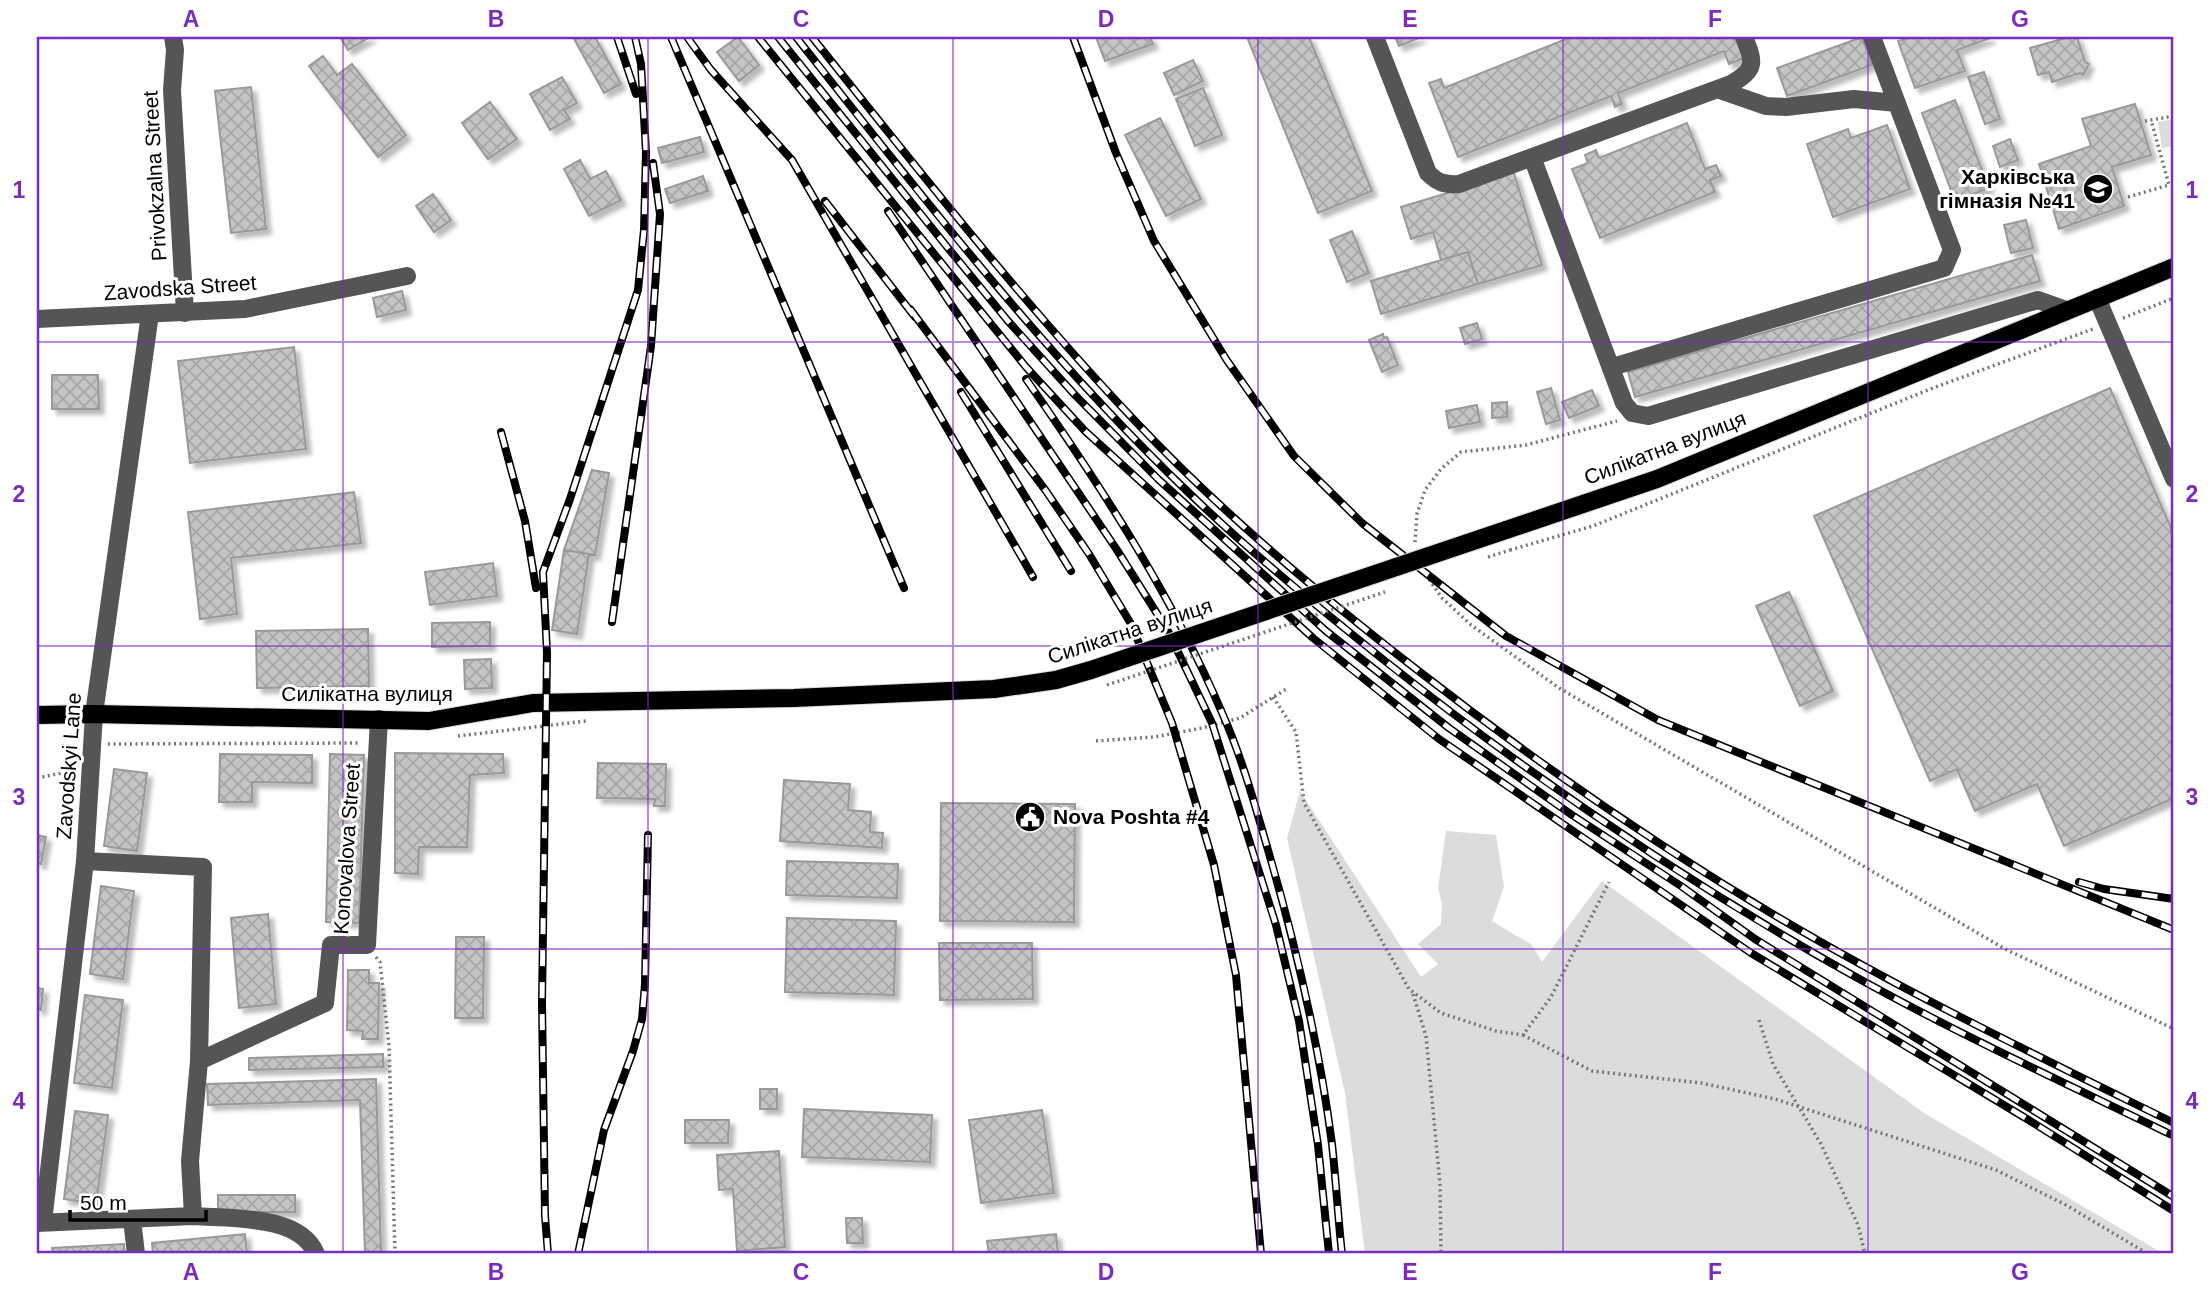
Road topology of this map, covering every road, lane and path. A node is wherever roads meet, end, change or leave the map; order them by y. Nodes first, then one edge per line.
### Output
1 (173, 37) edge
2 (1375, 37) edge
3 (1744, 37) edge
4 (1872, 37) edge
5 (1717, 89) junction
6 (1897, 103) junction
7 (2174, 116) edge
8 (2151, 120) junction
9 (2145, 121) dead end
10 (1532, 157) junction
11 (2127, 197) dead end
12 (2174, 267) edge
13 (407, 276) dead end
14 (2097, 298) junction
15 (2174, 298) edge
16 (2066, 310) junction
17 (185, 313) junction
18 (150, 314) junction
19 (37, 319) edge
20 (2108, 323) junction
21 (1612, 367) junction
22 (1968, 375) dead end
23 (1648, 416) junction
24 (2174, 479) edge
25 (1510, 550) dead end
26 (1415, 554) dead end
27 (1486, 557) dead end
28 (1424, 572) dead end
29 (1433, 575) dead end
30 (1420, 580) dead end
31 (1394, 589) dead end
32 (1104, 685) dead end
33 (1288, 688) dead end
34 (1273, 697) junction
35 (94, 714) junction
36 (37, 715) edge
37 (379, 719) junction
38 (593, 720) dead end
39 (454, 736) dead end
40 (1096, 741) dead end
41 (378, 742) junction
42 (92, 744) junction
43 (37, 778) edge
44 (85, 861) junction
45 (1609, 882) dead end
46 (367, 945) junction
47 (1413, 992) junction
48 (1759, 1020) dead end
49 (2174, 1029) edge
50 (1523, 1034) junction
51 (199, 1061) junction
52 (1797, 1105) junction
53 (192, 1216) junction
54 (132, 1219) junction
55 (40, 1223) edge
56 (135, 1254) edge
57 (316, 1254) edge
58 (395, 1254) edge
59 (1441, 1254) edge
60 (1865, 1254) edge
61 (2148, 1254) edge

1 - 17 street, Privokzalna Street
2 - 10 street
3 - 5 street
4 - 6 street
5 - 6 street
5 - 10 street
6 - 21 street
7 - 8 path
8 - 9 path
8 - 11 path
10 - 21 street
12 - 14 main road, Силікатна вулиця
13 - 17 street, Zavodska Street
14 - 16 main road, Силікатна вулиця
14 - 20 street
15 - 20 path
16 - 23 street
16 - 37 main road, Силікатна вулиця, bridge
17 - 18 street, Zavodska Street
18 - 19 street, Zavodska Street
18 - 35 street, Zavodskyi Lane
20 - 22 path
20 - 24 street
21 - 23 street
23 - 26 path
25 - 27 path, bridge
28 - 49 path
29 - 30 path
31 - 32 path, bridge
33 - 34 path
34 - 40 path
34 - 47 path
35 - 36 main road, Силікатна вулиця
35 - 37 main road, Силікатна вулиця
35 - 42 street, Zavodskyi Lane
37 - 41 street, Konovalova Street
38 - 39 path
41 - 42 path
41 - 46 street, Konovalova Street
42 - 43 path
42 - 44 street, Zavodskyi Lane
44 - 51 street
44 - 55 street, Zavodskyi Lane
45 - 50 path
46 - 51 street, Konovalova Street
46 - 58 path
47 - 50 path
47 - 59 path
48 - 52 path
50 - 52 path
51 - 53 street
52 - 60 path
52 - 61 path
53 - 54 street
53 - 57 street
54 - 55 street
54 - 56 street

